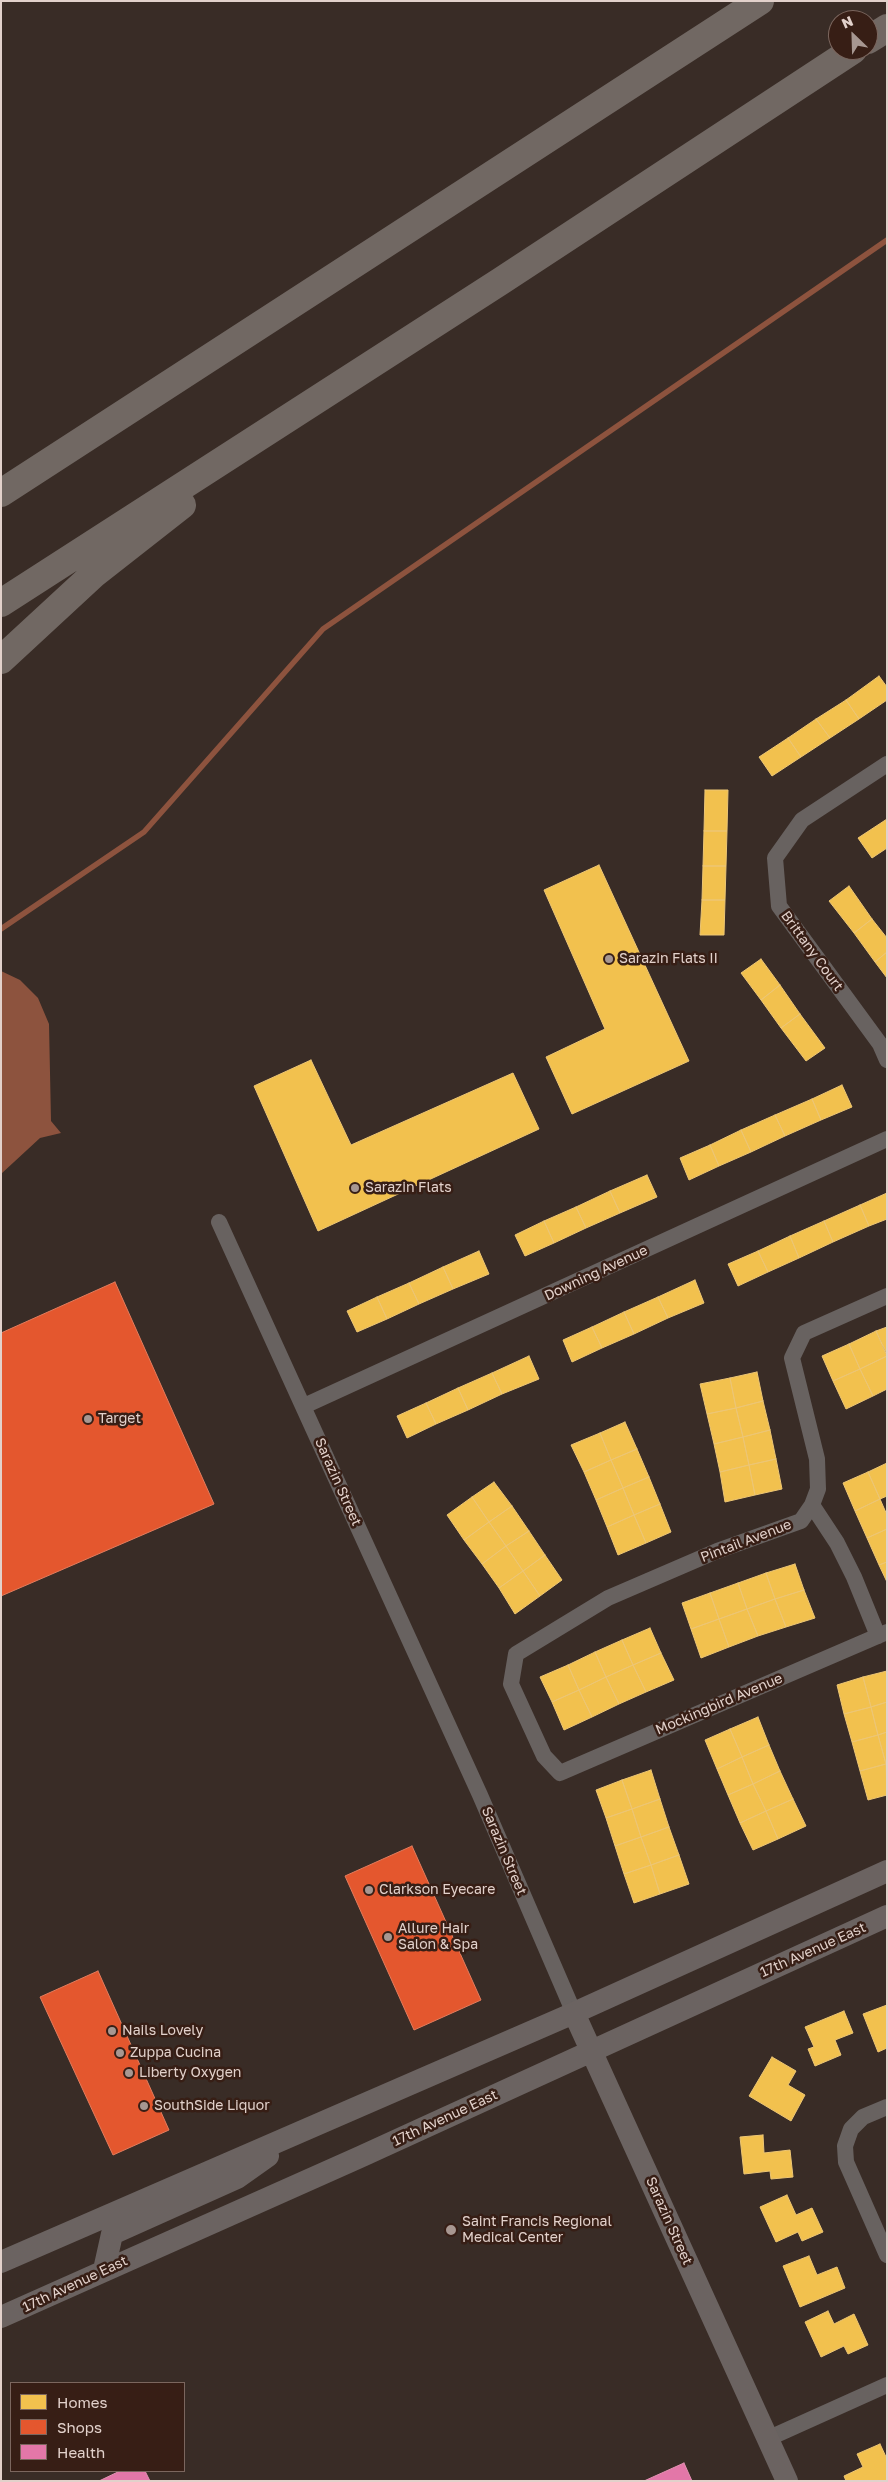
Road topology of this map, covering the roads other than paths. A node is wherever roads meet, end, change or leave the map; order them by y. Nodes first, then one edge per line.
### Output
1 (760, 1) edge
2 (838, 60) edge
3 (501, 280) junction
4 (92, 433) junction
5 (1, 478) edge
6 (1, 493) edge
7 (1, 603) edge
8 (1, 660) edge
9 (887, 764) edge
10 (887, 1060) edge
11 (887, 1139) edge
12 (219, 1222) dead end
13 (887, 1296) edge
14 (304, 1406) junction
15 (812, 1505) junction
16 (883, 1634) edge
17 (560, 1773) joint
18 (887, 1871) edge
19 (887, 1916) edge
20 (574, 2013) junction
21 (591, 2050) junction
22 (887, 2107) edge
23 (308, 2128) junction
24 (887, 2256) edge
25 (1, 2262) edge
26 (104, 2270) junction
27 (1, 2317) edge
28 (887, 2385) edge
29 (768, 2439) junction
30 (787, 2481) edge

1 - 4 highway
2 - 3 highway
3 - 7 highway
3 - 8 highway
4 - 5 highway
4 - 6 highway
9 - 10 street, Brittany Court
11 - 14 street, Downing Avenue
12 - 14 street, Sarazin Street
13 - 15 street
14 - 20 street, Sarazin Street
15 - 16 street, Mockingbird Avenue
15 - 17 street, Pintail Avenue
16 - 17 street, Mockingbird Avenue
18 - 20 street
19 - 21 street, 17th Avenue East
20 - 21 street, Sarazin Street
20 - 23 street
21 - 26 street, 17th Avenue East
21 - 29 street, Sarazin Street
22 - 24 street
23 - 25 street
23 - 26 street
26 - 27 street, 17th Avenue East
28 - 29 street
29 - 30 street, Sarazin Street

